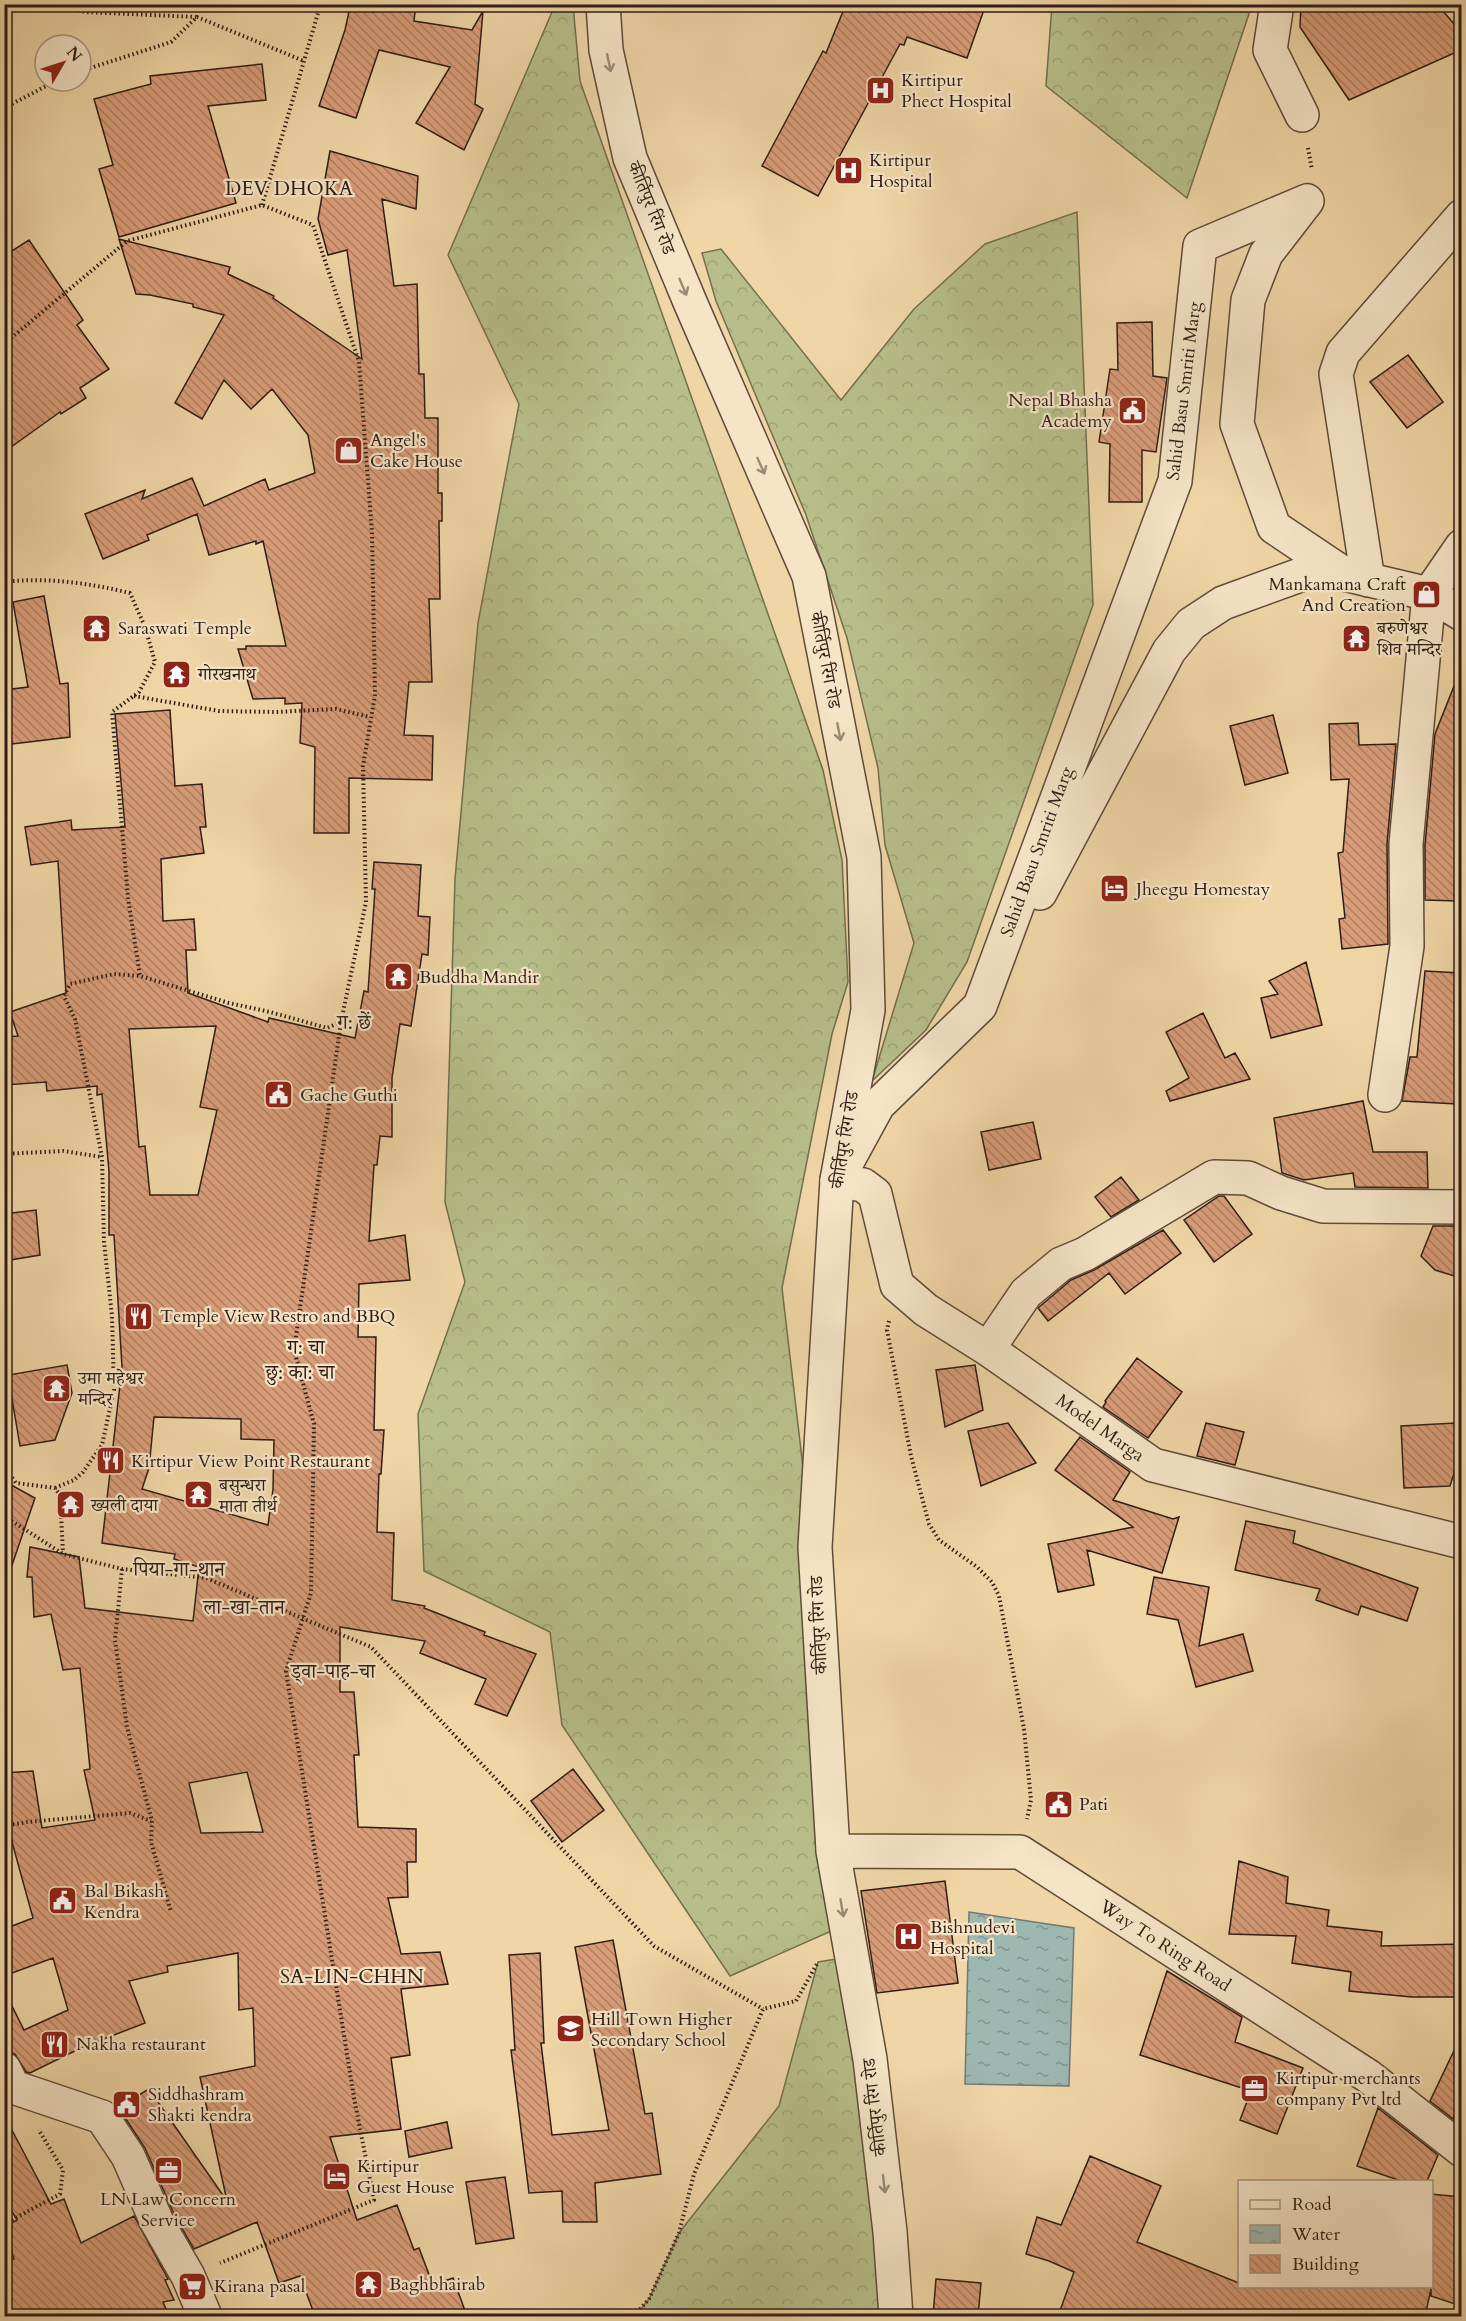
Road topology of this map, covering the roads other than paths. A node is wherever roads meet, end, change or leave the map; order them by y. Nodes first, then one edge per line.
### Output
1 (603, 4) edge
2 (1277, 4) edge
3 (1302, 115) road end
4 (1461, 216) edge
5 (1461, 546) edge
6 (1356, 577) junction
7 (1430, 594) junction
8 (1461, 614) edge
9 (980, 1006) junction
10 (1386, 1095) dead end
11 (837, 1180) junction
12 (1461, 1207) edge
13 (988, 1349) junction
14 (1461, 1542) edge
15 (833, 1851) junction
16 (9, 2078) edge
17 (1461, 2150) edge
18 (205, 2316) edge
19 (896, 2316) edge

1 -> 11 street, कीर्तिपुर रिंग रोड
2 - 3 street
4 - 6 street
5 - 7 street
6 - 7 street
6 - 9 street
6 - 9 street, Sahid Basu Smriti Marg
7 - 8 street
7 - 10 street
9 - 11 street, Sahid Basu Smriti Marg
11 - 13 street, Model Marga
11 - 15 street, कीर्तिपुर रिंग रोड
12 - 13 street
13 - 14 street, Model Marga
15 - 17 street, Way To Ring Road
15 -> 19 street, कीर्तिपुर रिंग रोड
16 - 18 street

